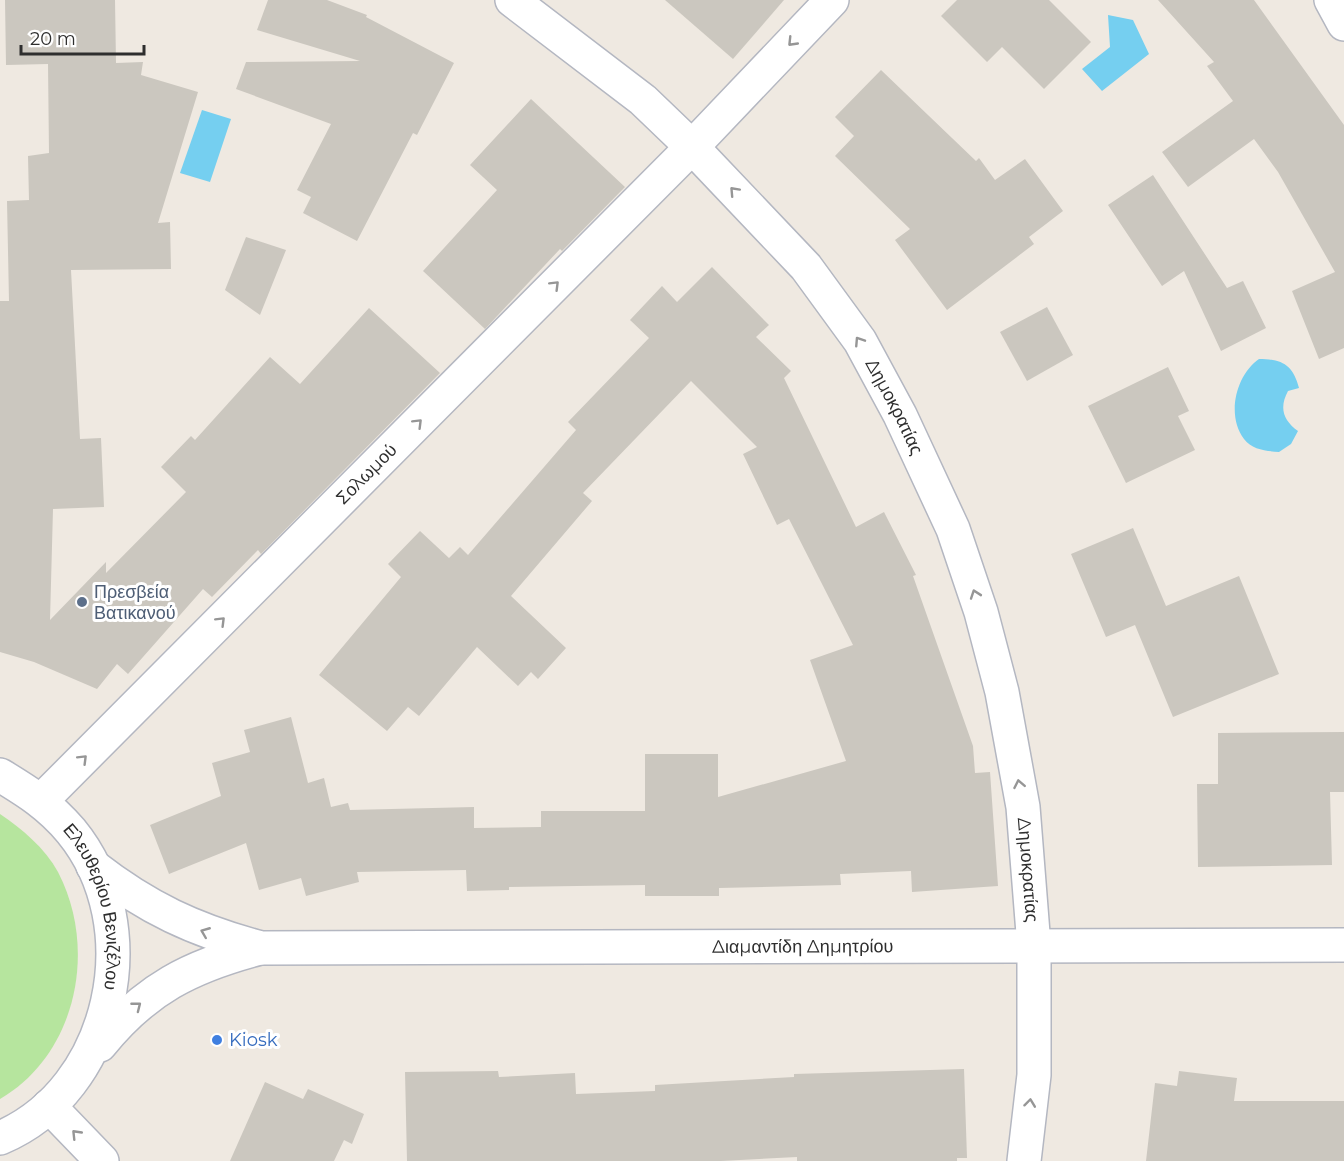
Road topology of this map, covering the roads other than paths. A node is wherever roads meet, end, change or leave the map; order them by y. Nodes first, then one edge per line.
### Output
1 (512, 0) edge
2 (832, 0) edge
3 (1331, 0) edge
4 (1344, 24) edge
5 (693, 147) junction
6 (0, 775) edge
7 (42, 800) junction
8 (93, 866) junction
9 (1344, 945) edge
10 (1034, 946) junction
11 (261, 948) junction
12 (83, 1065) junction
13 (49, 1106) junction
14 (0, 1138) edge
15 (102, 1161) edge
16 (1024, 1161) edge

1 - 5 street, Δημοκρατίας
2 -> 5 street, Σολωμού
3 - 4 street
7 -> 5 street, Σολωμού
10 -> 5 street, Δημοκρατίας
6 - 7 street, Ελευθερίου Βενιζέλου
7 - 8 street, Ελευθερίου Βενιζέλου
11 -> 8 street, Διαμαντίδη Δημητρίου
8 - 12 street, Ελευθερίου Βενιζέλου
9 - 10 street, Διαμαντίδη Δημητρίου
10 - 11 street, Διαμαντίδη Δημητρίου
16 -> 10 street, Δημοκρατίας
12 -> 11 street, Διαμαντίδη Δημητρίου
12 - 13 street, Ελευθερίου Βενιζέλου
13 - 14 street, Ελευθερίου Βενιζέλου
15 -> 13 street

